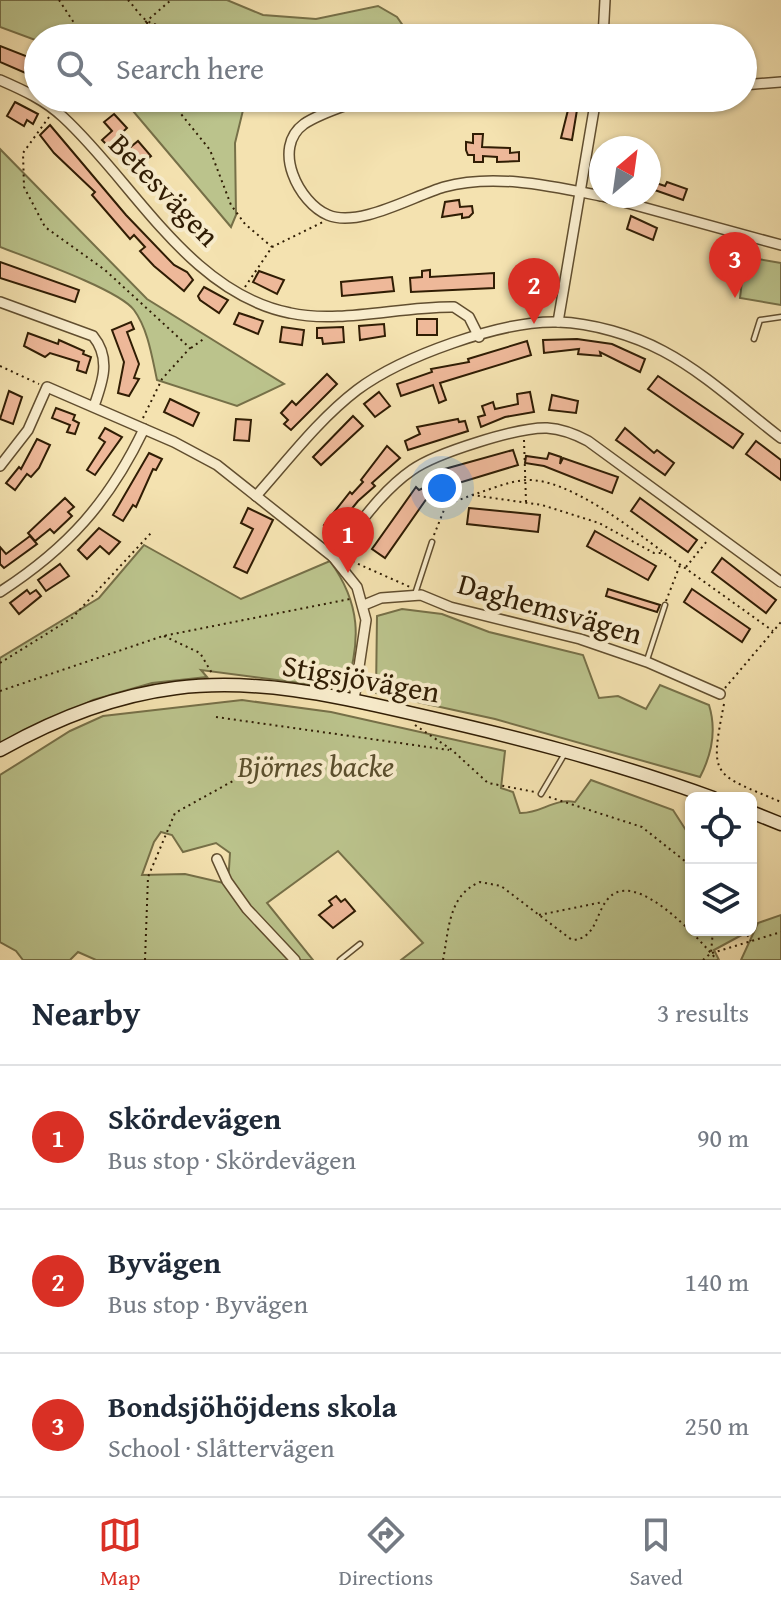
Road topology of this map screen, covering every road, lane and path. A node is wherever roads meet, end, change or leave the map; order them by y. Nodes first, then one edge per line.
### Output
1 (59, 0) edge
2 (128, 0) edge
3 (171, 0) edge
4 (605, 0) edge
5 (147, 21) junction
6 (75, 24) edge
7 (143, 24) edge
8 (147, 24) edge
9 (158, 24) edge
10 (604, 24) edge
11 (0, 80) edge
12 (781, 82) edge
13 (757, 84) edge
14 (24, 90) edge
15 (52, 112) edge
16 (55, 112) edge
17 (179, 112) edge
18 (332, 112) edge
19 (594, 112) edge
20 (581, 192) junction
21 (589, 194) edge
22 (646, 208) edge
23 (330, 216) junction
24 (781, 245) edge
25 (272, 247) junction
26 (241, 293) junction
27 (0, 302) edge
28 (781, 317) edge
29 (558, 322) junction
30 (479, 337) junction
31 (205, 338) dead end
32 (754, 339) dead end
33 (190, 348) junction
34 (0, 366) edge
35 (47, 387) junction
36 (94, 406) junction
37 (141, 428) junction
38 (781, 438) edge
39 (524, 440) dead end
40 (0, 466) edge
41 (524, 480) junction
42 (472, 495) junction
43 (256, 496) junction
44 (526, 503) junction
45 (151, 533) dead end
46 (707, 540) dead end
47 (432, 542) joint
48 (664, 553) junction
49 (333, 557) junction
50 (680, 564) junction
51 (686, 568) junction
52 (781, 582) edge
53 (0, 592) edge
54 (415, 594) junction
55 (362, 600) junction
56 (665, 605) joint
57 (781, 622) edge
58 (773, 631) junction
59 (163, 636) junction
60 (647, 662) junction
61 (0, 663) edge
62 (214, 679) dead end
63 (0, 691) edge
64 (720, 694) junction
65 (354, 700) junction
66 (216, 717) dead end
67 (413, 724) dead end
68 (0, 750) edge
69 (452, 750) junction
70 (566, 752) junction
71 (242, 776) dead end
72 (694, 792) edge
73 (541, 794) junction
74 (781, 802) edge
75 (757, 814) edge
76 (781, 824) edge
77 (217, 859) dead end
78 (688, 864) edge
79 (605, 902) junction
80 (539, 915) junction
81 (781, 932) edge
82 (712, 936) edge
83 (748, 936) edge
84 (752, 942) junction
85 (360, 944) dead end
86 (711, 953) junction
87 (145, 960) edge
88 (295, 960) edge
89 (340, 960) edge
90 (443, 960) edge
91 (703, 960) edge
92 (717, 960) edge

1 - 6 path
2 - 5 path
3 - 5 path
4 - 10 street
5 - 7 path
5 - 8 path
5 - 9 path
11 - 14 street, Betesvägen
12 - 13 street
15 - 33 path
16 - 26 street, Betesvägen
17 - 25 path
18 - 23 street
19 - 20 street
20 - 21 street
20 - 23 street
20 - 29 street
22 - 24 street
23 - 25 path
25 - 26 path
26 - 30 street, Betesvägen
27 - 36 street
28 - 32 lane
29 - 30 street
29 - 38 street
30 - 43 street
31 - 33 path
33 - 37 path
34 - 35 path
35 - 36 street
35 - 40 street
36 - 37 street
37 - 43 street
37 - 53 street
39 - 41 path
41 - 42 path
41 - 44 path
41 - 48 path
42 - 44 path
42 - 47 path
43 - 49 street
44 - 48 path
45 - 61 path
46 - 51 path
47 - 54 lane
48 - 50 path
49 - 52 street
49 - 54 path
49 - 55 street
50 - 51 path
50 - 56 path
51 - 58 path
54 - 55 street, Daghemsvägen
54 - 60 street, Daghemsvägen
55 - 59 path
55 - 65 street
56 - 60 lane
57 - 58 path
58 - 64 path
59 - 62 path
59 - 63 path
60 - 64 street, Daghemsvägen
64 - 74 path
65 - 68 main road, Stigsjövägen
65 - 70 main road, Stigsjövägen
66 - 69 path
67 - 69 path
69 - 73 path
70 - 72 main road, Stigsjövägen
70 - 73 lane
71 - 87 path
73 - 78 path
75 - 76 main road
77 - 88 street
79 - 80 path
79 - 80 path
79 - 86 path
80 - 90 path
81 - 84 path
82 - 86 path
83 - 84 path
84 - 86 path
85 - 89 lane
86 - 91 path
86 - 92 path

